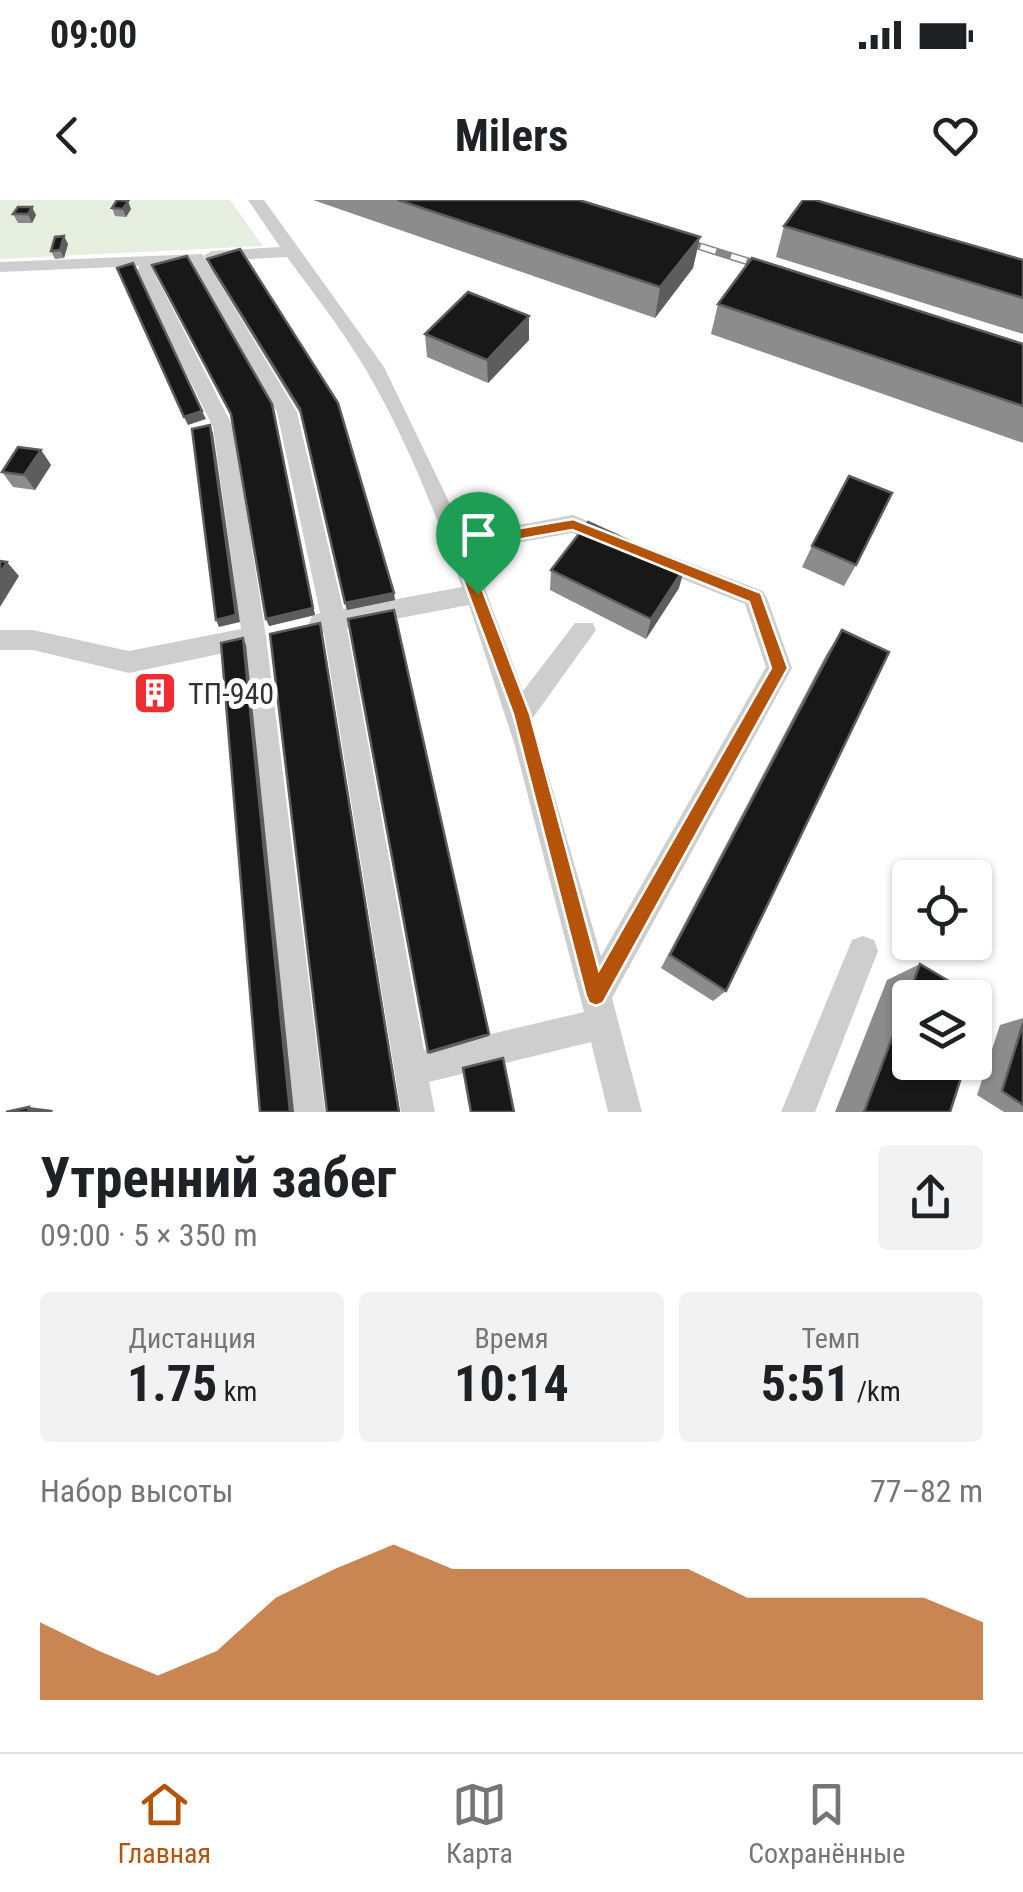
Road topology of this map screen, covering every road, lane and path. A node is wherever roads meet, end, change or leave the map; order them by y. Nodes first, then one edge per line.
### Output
1 (256, 200) edge
2 (292, 252) junction
3 (196, 258) junction
4 (148, 262) junction
5 (0, 268) edge
6 (458, 545) junction
7 (478, 594) junction
8 (334, 620) junction
9 (584, 630) dead end
10 (254, 637) junction
11 (0, 640) edge
12 (521, 714) junction
13 (863, 950) dead end
14 (600, 1009) junction
15 (411, 1070) junction
16 (308, 1112) edge
17 (418, 1112) edge
18 (626, 1112) edge
19 (798, 1112) edge

1 - 2 street
2 - 3 street
2 - 6 street
3 - 4 street
3 - 8 street
4 - 5 street
4 - 10 street
6 - 7 street
6 - 14 street
7 - 8 street
7 - 12 street
8 - 10 street
8 - 15 street
9 - 12 street
10 - 11 street
10 - 16 street
12 - 14 street
13 - 19 street
14 - 15 street
14 - 18 street
15 - 17 street

